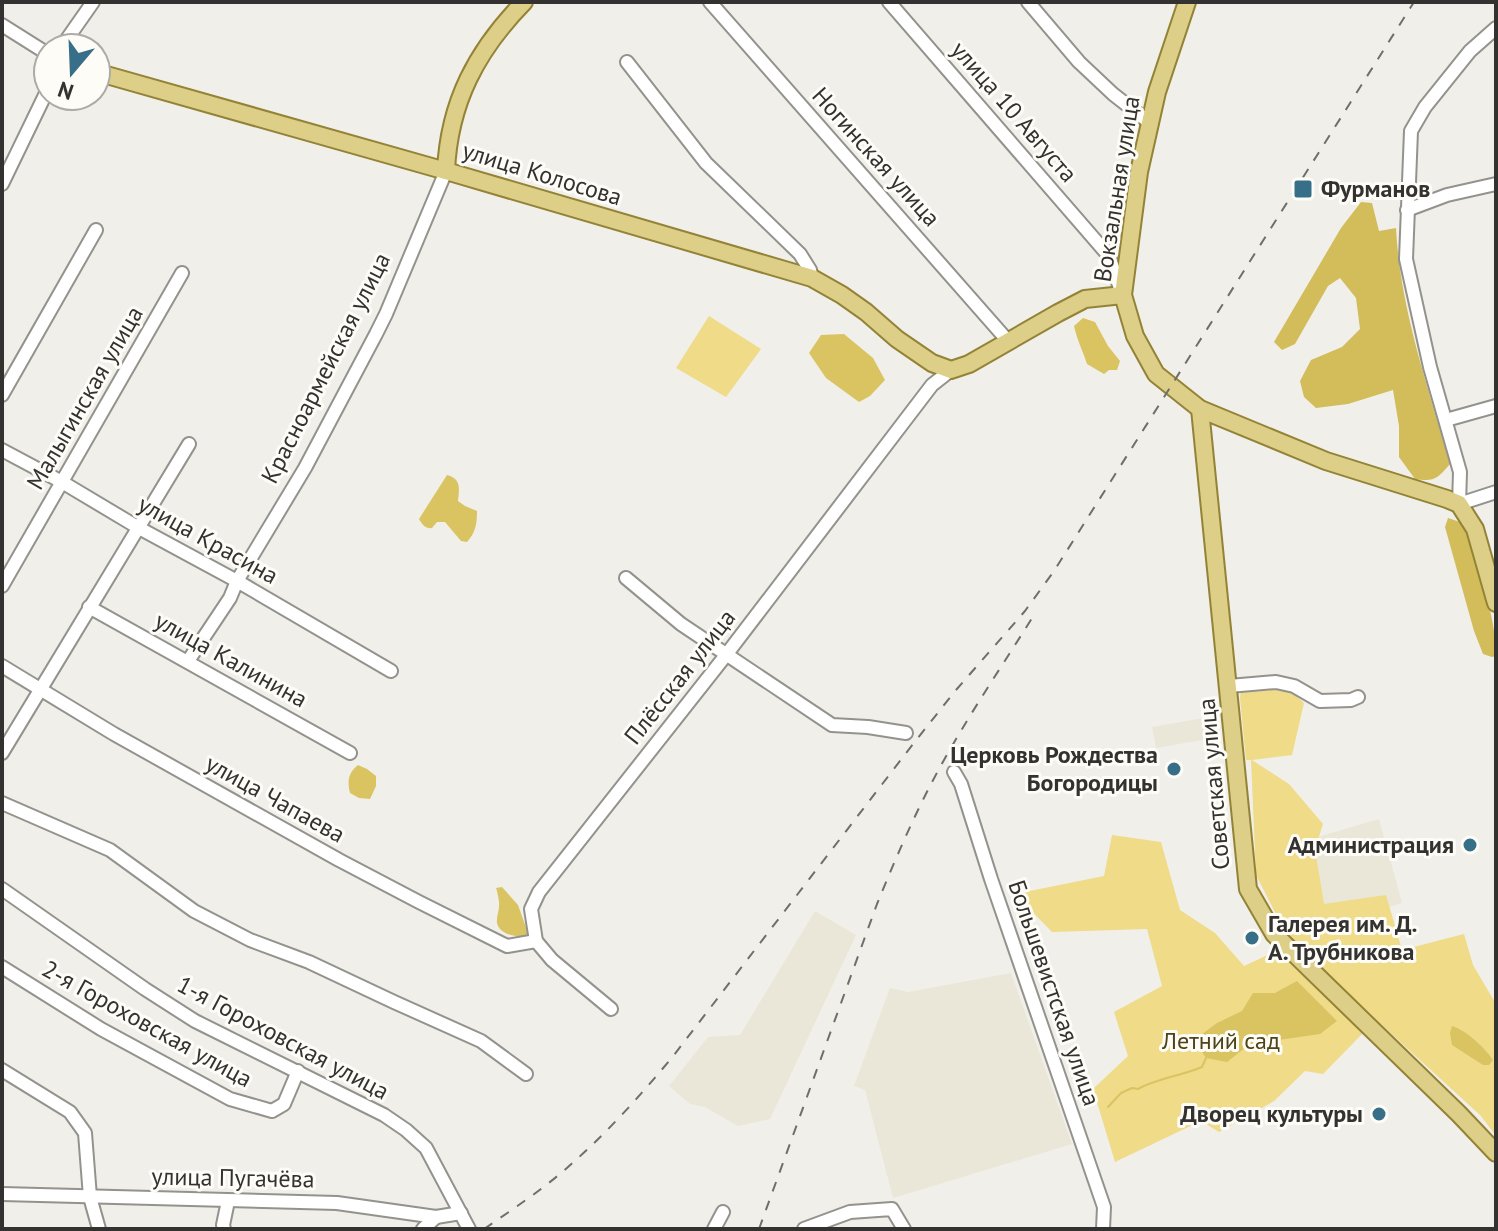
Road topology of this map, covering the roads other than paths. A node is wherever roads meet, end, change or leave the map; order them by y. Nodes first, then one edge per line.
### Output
1 (93, 2) edge
2 (524, 2) edge
3 (710, 2) edge
4 (889, 2) edge
5 (1028, 2) edge
6 (1187, 2) edge
7 (2, 25) edge
8 (1496, 28) edge
9 (72, 32) edge
10 (32, 44) edge
11 (627, 62) dead end
12 (112, 77) edge
13 (37, 112) edge
14 (1150, 123) junction
15 (446, 171) junction
16 (2, 184) edge
17 (1496, 184) edge
18 (1407, 210) junction
19 (96, 230) dead end
20 (182, 273) dead end
21 (812, 278) junction
22 (1123, 295) junction
23 (1008, 341) junction
24 (951, 370) junction
25 (2, 395) edge
26 (1496, 406) edge
27 (1200, 409) junction
28 (1446, 420) junction
29 (189, 444) dead end
30 (2, 450) edge
31 (62, 482) junction
32 (1496, 492) edge
33 (1459, 504) junction
34 (139, 528) junction
35 (626, 578) dead end
36 (237, 581) junction
37 (1493, 581) edge
38 (2, 586) edge
39 (1496, 603) edge
40 (89, 607) junction
41 (726, 655) junction
42 (188, 661) junction
43 (2, 666) edge
44 (391, 671) dead end
45 (1229, 686) junction
46 (41, 690) junction
47 (1358, 697) dead end
48 (906, 733) dead end
49 (2, 753) edge
50 (350, 753) dead end
51 (954, 772) dead end
52 (2, 803) edge
53 (2, 889) edge
54 (536, 941) junction
55 (2, 967) edge
56 (611, 1009) dead end
57 (2, 1070) edge
58 (298, 1071) junction
59 (526, 1074) dead end
60 (1496, 1153) edge
61 (2, 1194) edge
62 (90, 1197) junction
63 (228, 1201) junction
64 (723, 1212) dead end
65 (461, 1213) junction
66 (436, 1217) junction
67 (99, 1229) edge
68 (224, 1229) edge
69 (423, 1229) edge
70 (469, 1229) edge
71 (714, 1229) edge
72 (804, 1229) edge
73 (904, 1229) edge
74 (1103, 1229) edge

1 - 9 street
2 - 15 main road, Красноармейская улица
3 - 23 street, Ногинская улица
4 - 22 street, улица 10 Августа
5 - 14 street
6 - 14 main road, Вокзальная улица
7 - 10 street
8 - 18 street
11 - 21 street
12 - 15 main road, улица Колосова
13 - 16 street
14 - 22 main road, Вокзальная улица
15 - 21 main road, улица Колосова
15 - 36 street, Красноармейская улица
17 - 18 street
18 - 28 street
19 - 25 street
20 - 31 street, Малыгинская улица
21 - 24 main road, улица Колосова
22 - 23 main road
22 - 27 main road, Вокзальная улица
23 - 24 main road
24 - 41 street, Плёсская улица
26 - 28 street
27 - 33 main road, Вокзальная улица
27 - 45 main road, Советская улица
28 - 33 street
29 - 34 street
30 - 31 street, улица Красина
31 - 34 street, улица Красина
31 - 38 street, Малыгинская улица
32 - 33 street
33 - 37 main road
34 - 36 street, улица Красина
34 - 40 street
35 - 41 street
36 - 42 street, Красноармейская улица
36 - 44 street, улица Красина
37 - 39 main road
40 - 42 street, улица Калинина
40 - 46 street
41 - 48 street
41 - 54 street, Плёсская улица
42 - 50 street, улица Калинина
43 - 46 street, улица Чапаева
45 - 47 street
45 - 60 main road, Советская улица
46 - 49 street
46 - 54 street, улица Чапаева
51 - 74 street, Большевистская улица
52 - 59 street
53 - 58 street, 1-я Гороховская улица
54 - 56 street
55 - 58 street, 2-я Гороховская улица
57 - 62 street
58 - 65 street, 1-я Гороховская улица
61 - 62 street, улица Пугачёва
62 - 63 street, улица Пугачёва
62 - 67 street
63 - 66 street, улица Пугачёва
63 - 68 street
64 - 71 street
65 - 66 street, улица Пугачёва
65 - 70 street, 1-я Гороховская улица
66 - 69 street
72 - 73 street

